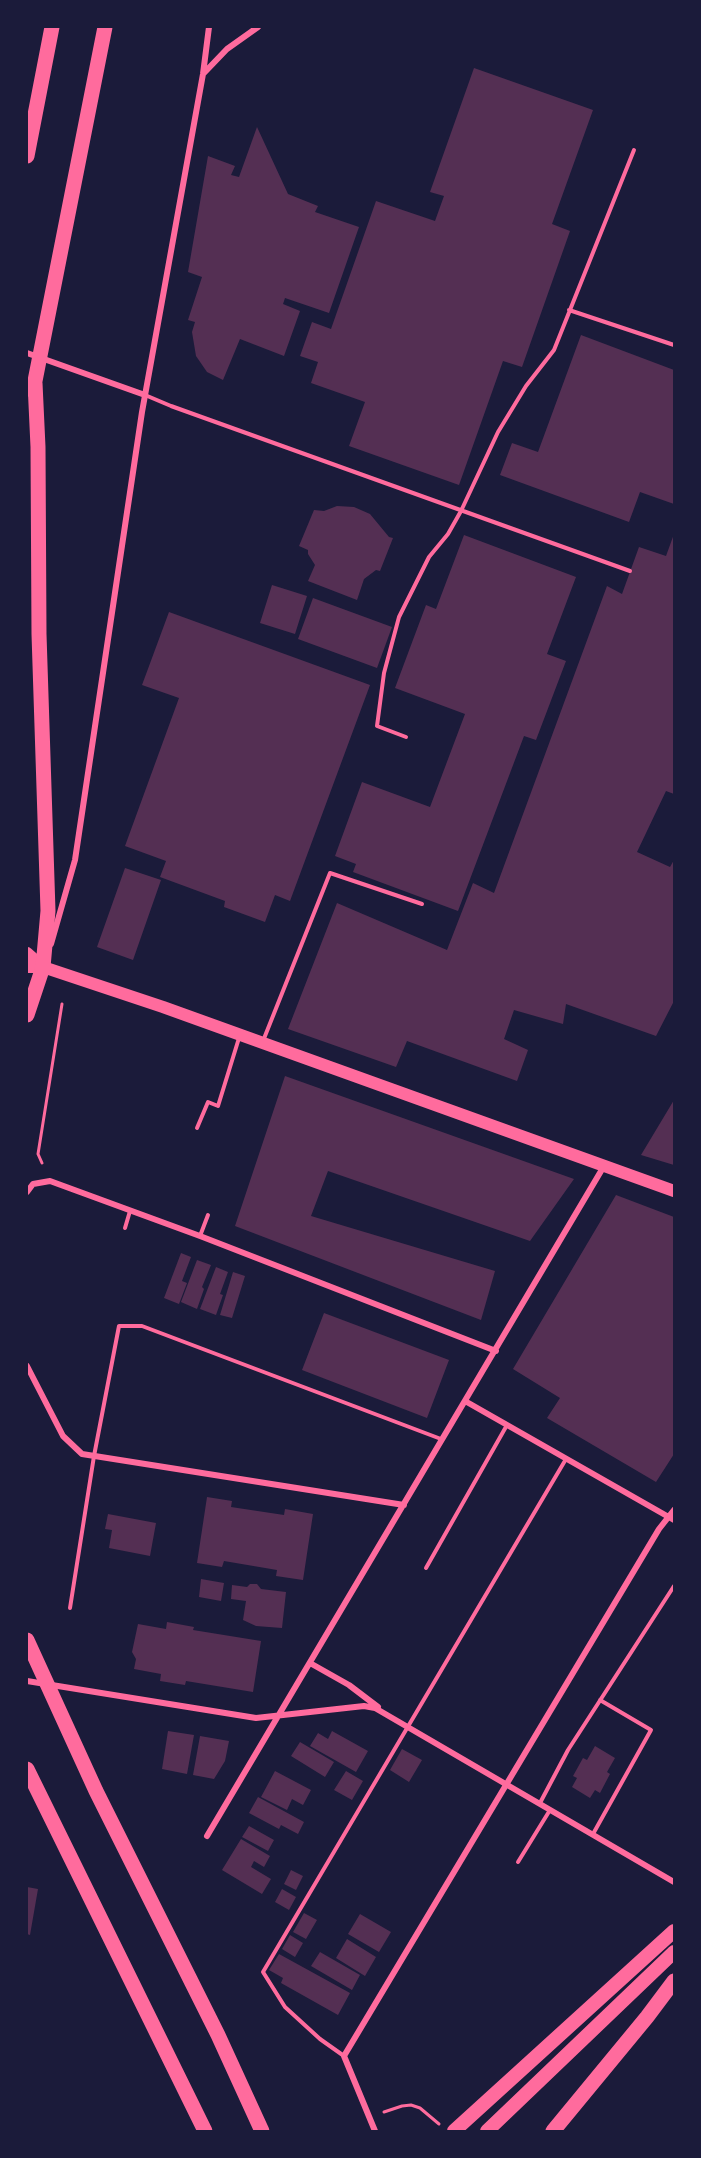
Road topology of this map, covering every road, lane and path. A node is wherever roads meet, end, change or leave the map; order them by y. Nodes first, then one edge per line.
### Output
1 (52, 27) edge
2 (105, 27) edge
3 (209, 27) edge
4 (258, 27) edge
5 (202, 74) junction
6 (634, 150) dead end
7 (27, 156) edge
8 (569, 310) junction
9 (674, 345) edge
10 (27, 353) edge
11 (35, 382) junction
12 (145, 395) junction
13 (27, 424) edge
14 (461, 510) junction
15 (630, 571) dead end
16 (406, 737) dead end
17 (422, 904) dead end
18 (27, 953) edge
19 (27, 967) edge
20 (43, 967) junction
21 (62, 1004) dead end
22 (27, 1015) edge
23 (241, 1035) junction
24 (263, 1042) junction
25 (197, 1128) dead end
26 (42, 1163) dead end
27 (604, 1165) junction
28 (674, 1191) edge
29 (27, 1192) edge
30 (130, 1210) junction
31 (208, 1215) dead end
32 (125, 1228) dead end
33 (200, 1236) junction
34 (496, 1351) junction
35 (27, 1366) edge
36 (465, 1401) junction
37 (507, 1425) junction
38 (441, 1439) junction
39 (94, 1456) junction
40 (567, 1459) junction
41 (404, 1505) junction
42 (674, 1510) edge
43 (672, 1519) edge
44 (426, 1568) dead end
45 (674, 1587) edge
46 (70, 1608) dead end
47 (27, 1640) edge
48 (310, 1663) junction
49 (27, 1682) edge
50 (600, 1700) junction
51 (381, 1710) junction
52 (279, 1717) junction
53 (409, 1726) junction
54 (27, 1769) edge
55 (508, 1784) junction
56 (540, 1803) junction
57 (550, 1809) junction
58 (592, 1834) junction
59 (207, 1836) dead end
60 (518, 1862) dead end
61 (674, 1882) edge
62 (674, 1931) edge
63 (674, 1952) edge
64 (674, 1981) edge
65 (674, 1999) edge
66 (646, 2017) junction
67 (344, 2056) junction
68 (384, 2112) dead end
69 (439, 2124) dead end
70 (205, 2131) edge
71 (262, 2131) edge
72 (375, 2131) edge
73 (454, 2131) edge
74 (487, 2131) edge
75 (553, 2131) edge

1 - 7 highway
2 - 11 highway
3 - 5 street
4 - 5 street
5 - 12 street
6 - 8 lane
8 - 9 lane
8 - 14 lane
10 - 12 street
11 - 13 highway
11 - 20 highway
12 - 14 lane
12 - 20 street
14 - 15 lane
14 - 16 lane
17 - 24 lane
18 - 20 main road
19 - 20 main road
20 - 22 highway
20 - 23 main road
21 - 26 path
23 - 24 main road
23 - 25 lane
24 - 27 main road
27 - 28 main road
27 - 34 street
29 - 30 street
30 - 32 lane
30 - 33 street
31 - 33 lane
33 - 34 street
34 - 36 street
35 - 39 street
36 - 37 street
36 - 38 street
37 - 40 street
37 - 44 lane
38 - 39 lane
38 - 41 street
39 - 41 street
39 - 46 lane
40 - 43 street
40 - 53 lane
41 - 48 street
42 - 43 street
43 - 55 street
45 - 50 lane
47 - 71 highway
48 - 51 street
48 - 52 street
49 - 52 street
50 - 56 lane
50 - 58 lane
51 - 52 street
51 - 53 street
52 - 59 street
53 - 55 street
53 - 67 lane
54 - 70 highway
55 - 56 street
55 - 67 street
56 - 57 street
57 - 58 street
57 - 60 lane
58 - 61 street
62 - 73 main road
63 - 74 main road
64 - 66 highway
65 - 66 highway
66 - 75 highway
67 - 72 street
68 - 69 path

